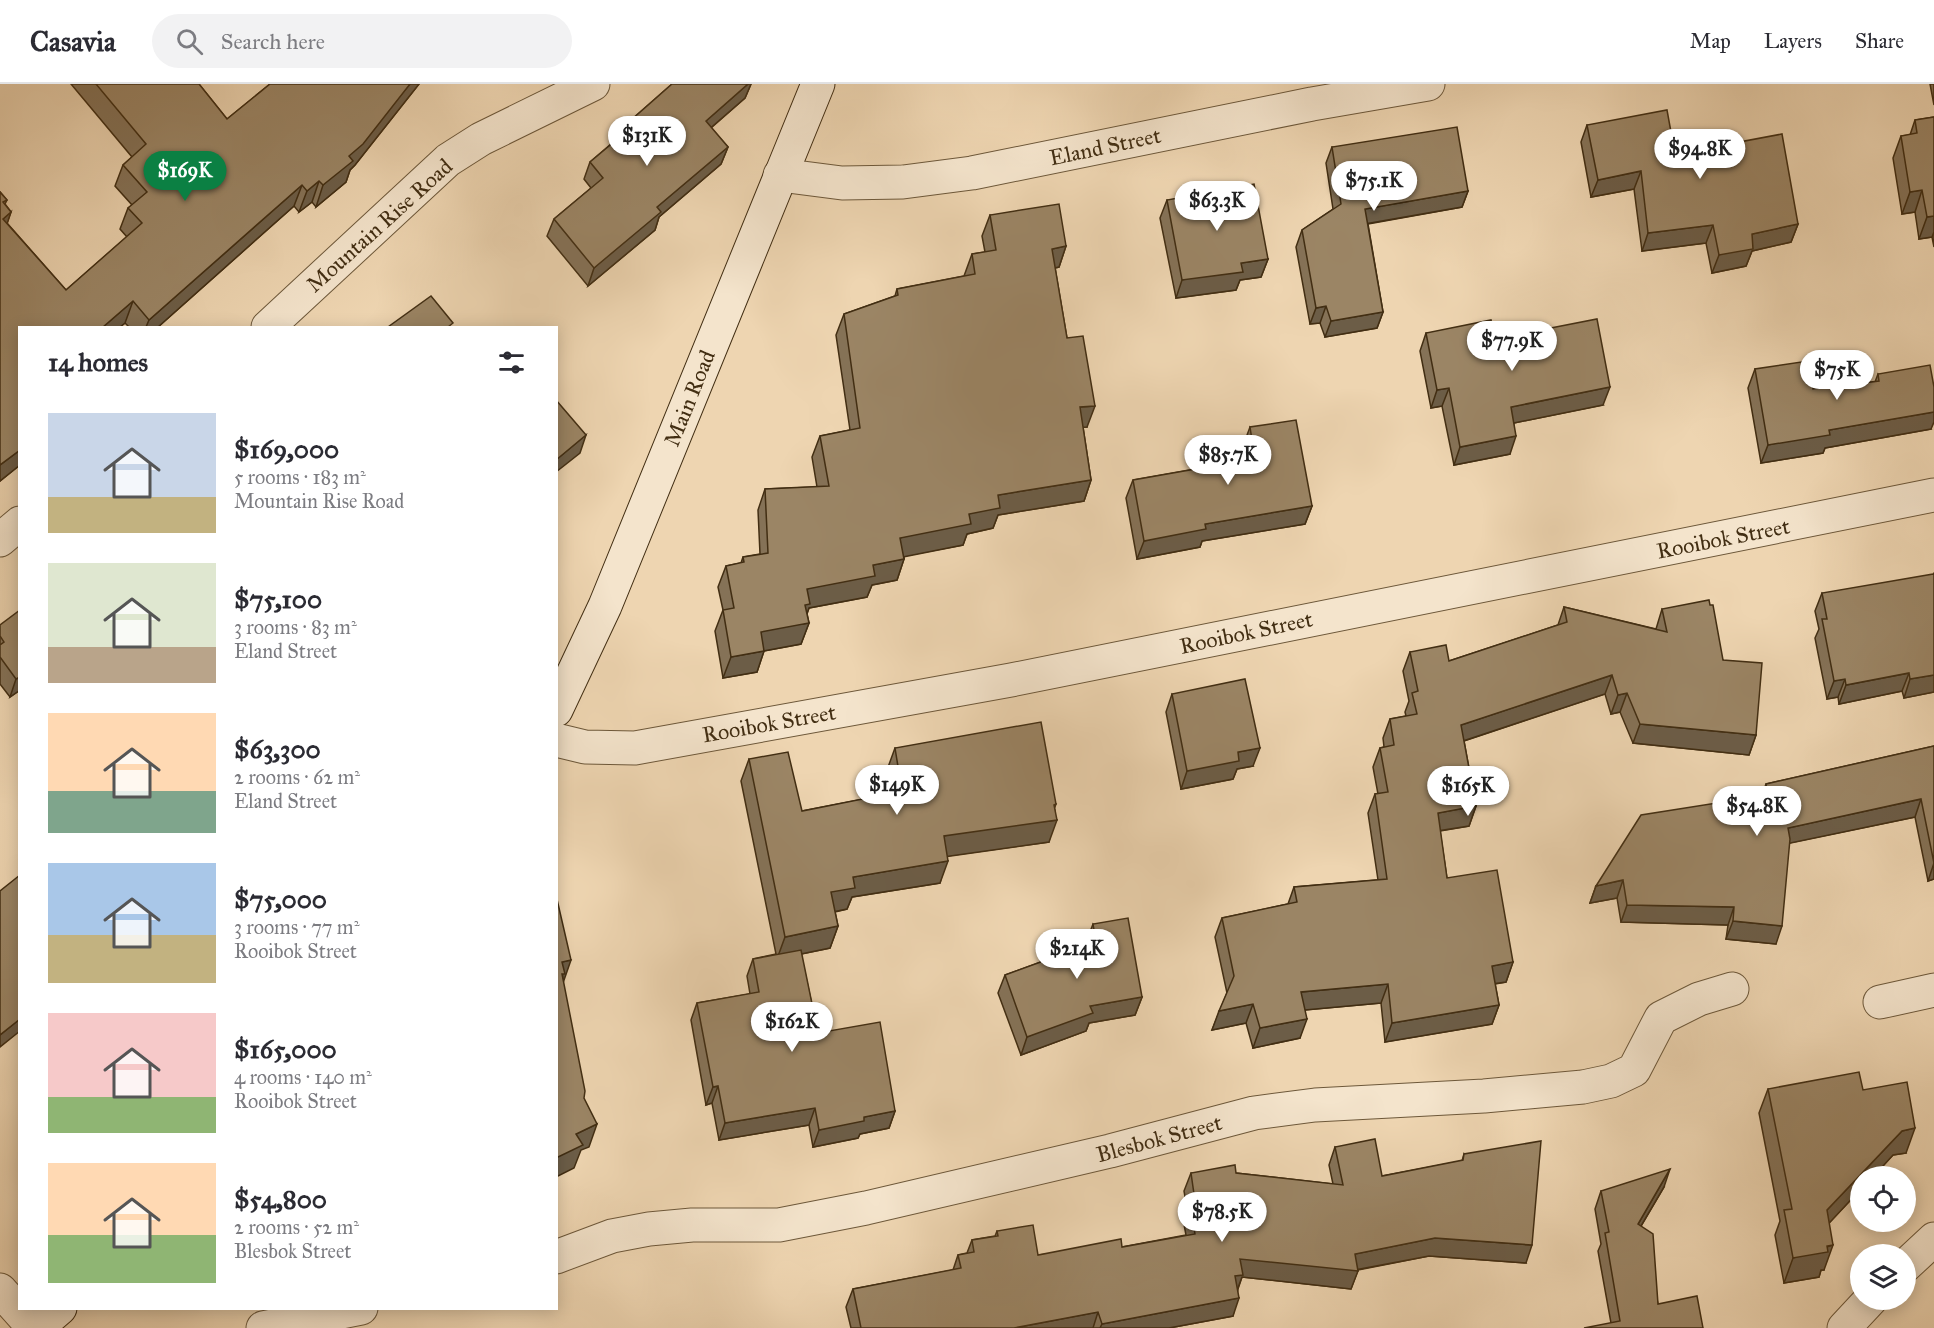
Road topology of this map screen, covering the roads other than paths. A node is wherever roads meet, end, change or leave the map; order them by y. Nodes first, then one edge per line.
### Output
1 (593, 84) edge
2 (818, 84) edge
3 (1428, 84) edge
4 (780, 175) junction
5 (269, 326) edge
6 (1934, 495) edge
7 (18, 525) edge
8 (0, 540) edge
9 (558, 706) edge
10 (558, 740) edge
11 (1732, 989) dead end
12 (1934, 990) edge
13 (1880, 1002) dead end
14 (1934, 1239) edge
15 (558, 1256) edge
16 (1916, 1256) edge
17 (0, 1290) edge
18 (18, 1309) edge
19 (19, 1310) edge
20 (58, 1310) edge
21 (351, 1310) edge
22 (1861, 1310) edge
23 (36, 1328) edge
24 (263, 1328) edge
25 (1844, 1328) edge

1 - 5 street, Mountain Rise Road
2 - 4 street, Main Road
3 - 4 street, Eland Street
4 - 9 street, Main Road
6 - 10 street, Rooibok Street
7 - 8 street
11 - 15 street, Blesbok Street
12 - 13 street
14 - 16 street
17 - 18 street
19 - 23 street
20 - 23 street
21 - 24 street
22 - 25 street

